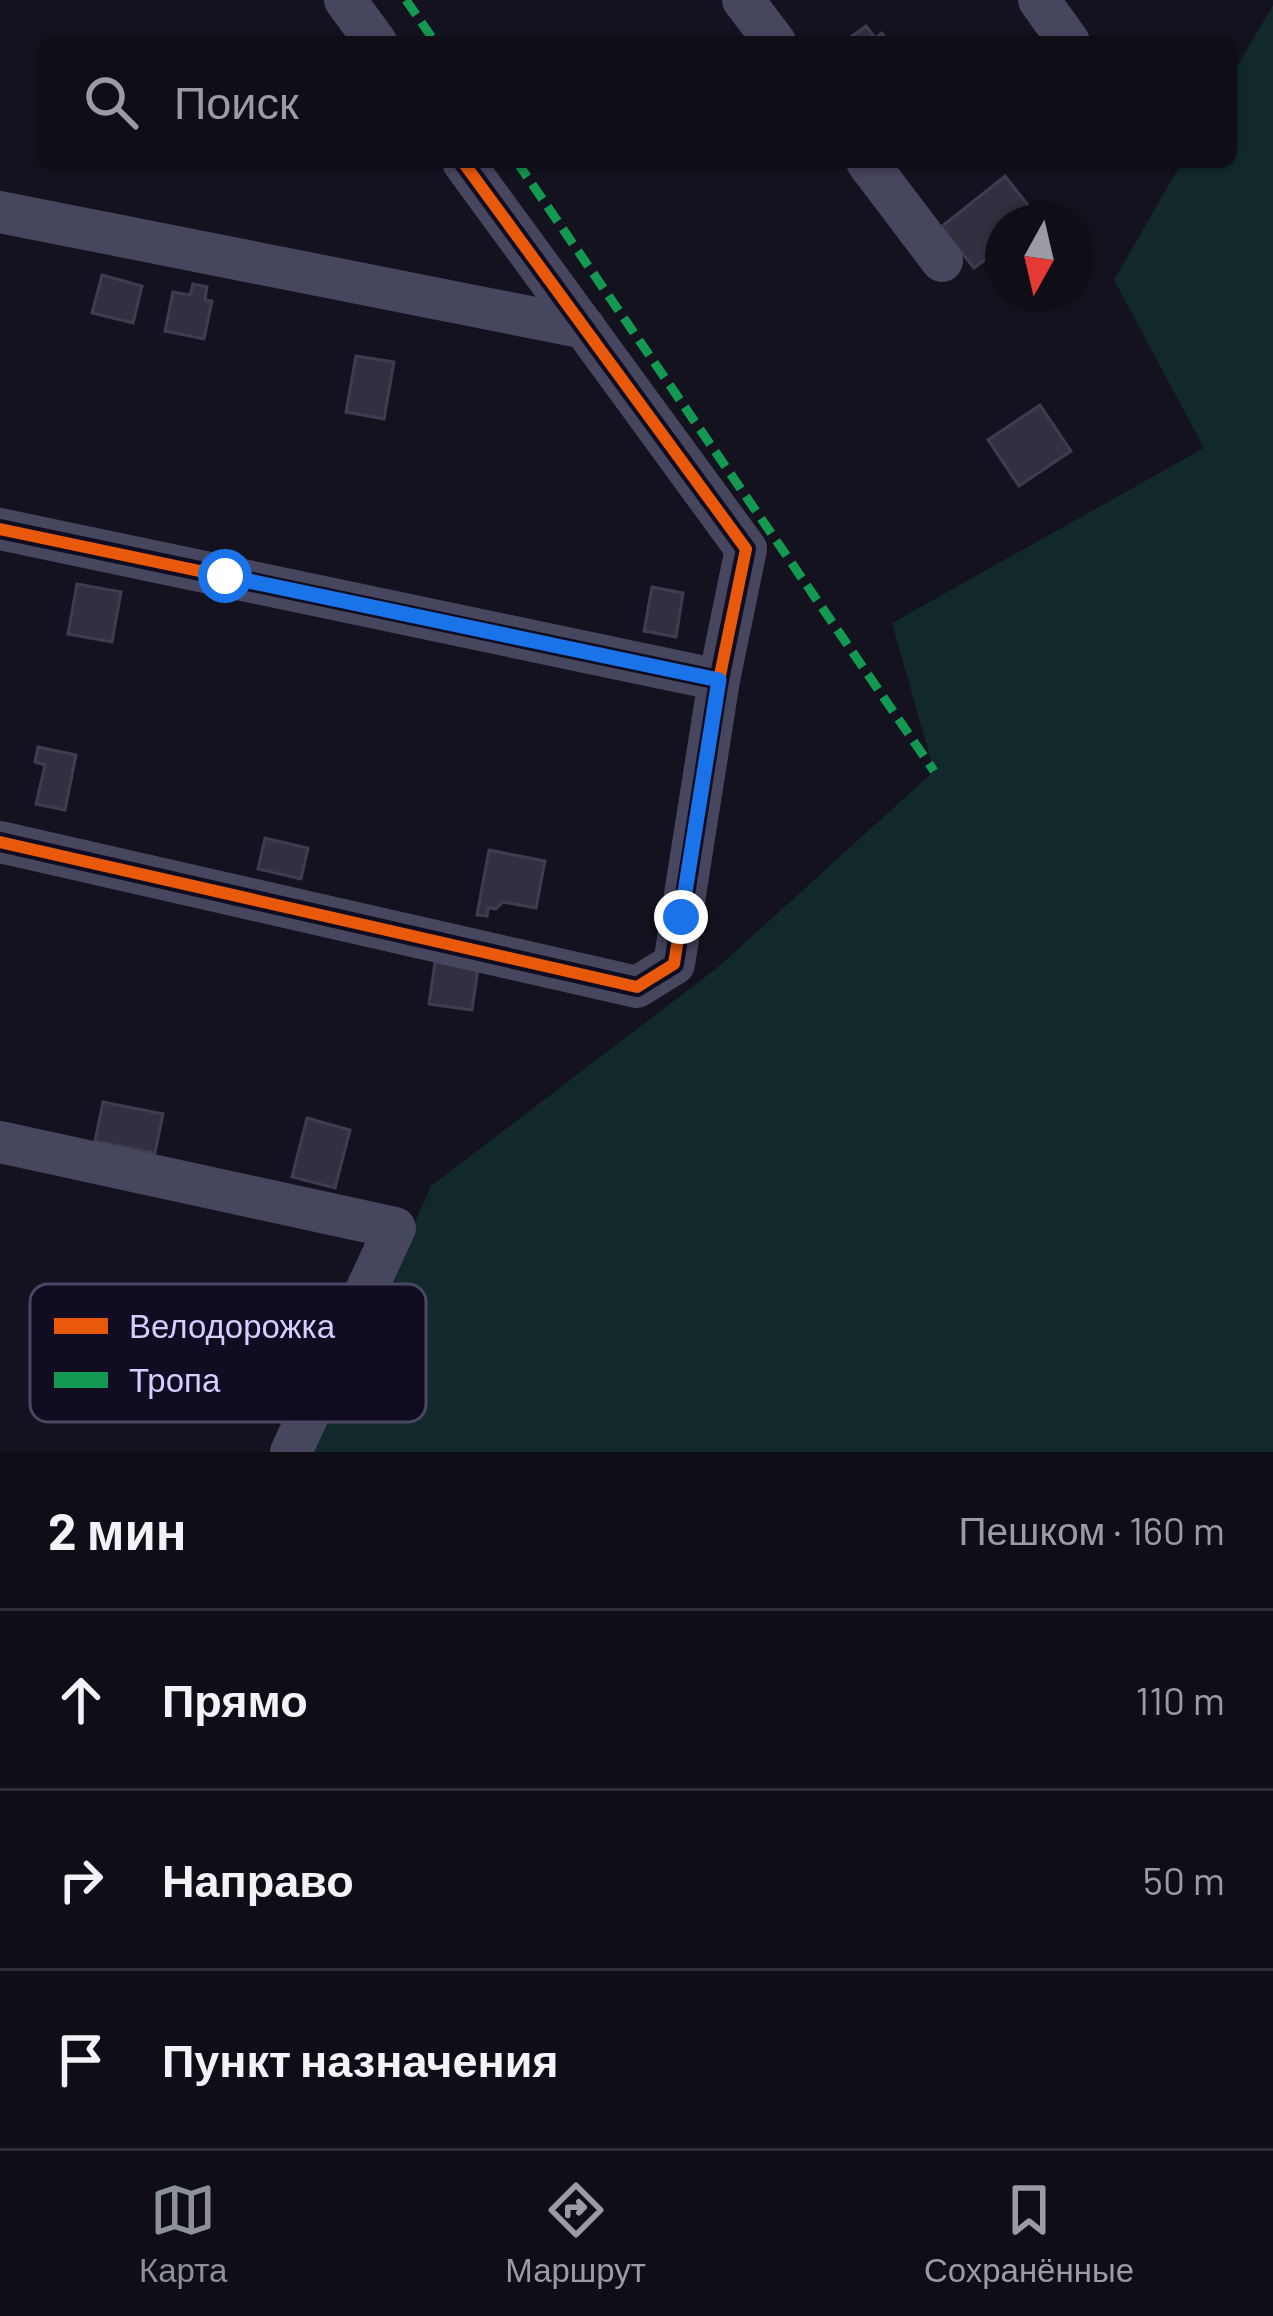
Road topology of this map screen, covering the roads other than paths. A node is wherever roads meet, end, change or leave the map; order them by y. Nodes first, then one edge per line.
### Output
1 (345, 0) edge
2 (743, 0) edge
3 (1039, 0) edge
4 (372, 36) edge
5 (770, 36) edge
6 (1065, 36) edge
7 (468, 168) edge
8 (872, 168) edge
9 (0, 212) edge
10 (942, 261) dead end
11 (585, 328) junction
12 (0, 529) edge
13 (719, 680) junction
14 (0, 842) edge
15 (0, 1142) edge
16 (369, 1284) edge
17 (306, 1422) edge
18 (292, 1452) edge

1 - 4 street
2 - 5 street
3 - 6 street
7 - 11 street
8 - 10 street
9 - 11 street
11 - 13 street
12 - 13 street
13 - 14 street
15 - 16 street
17 - 18 street

